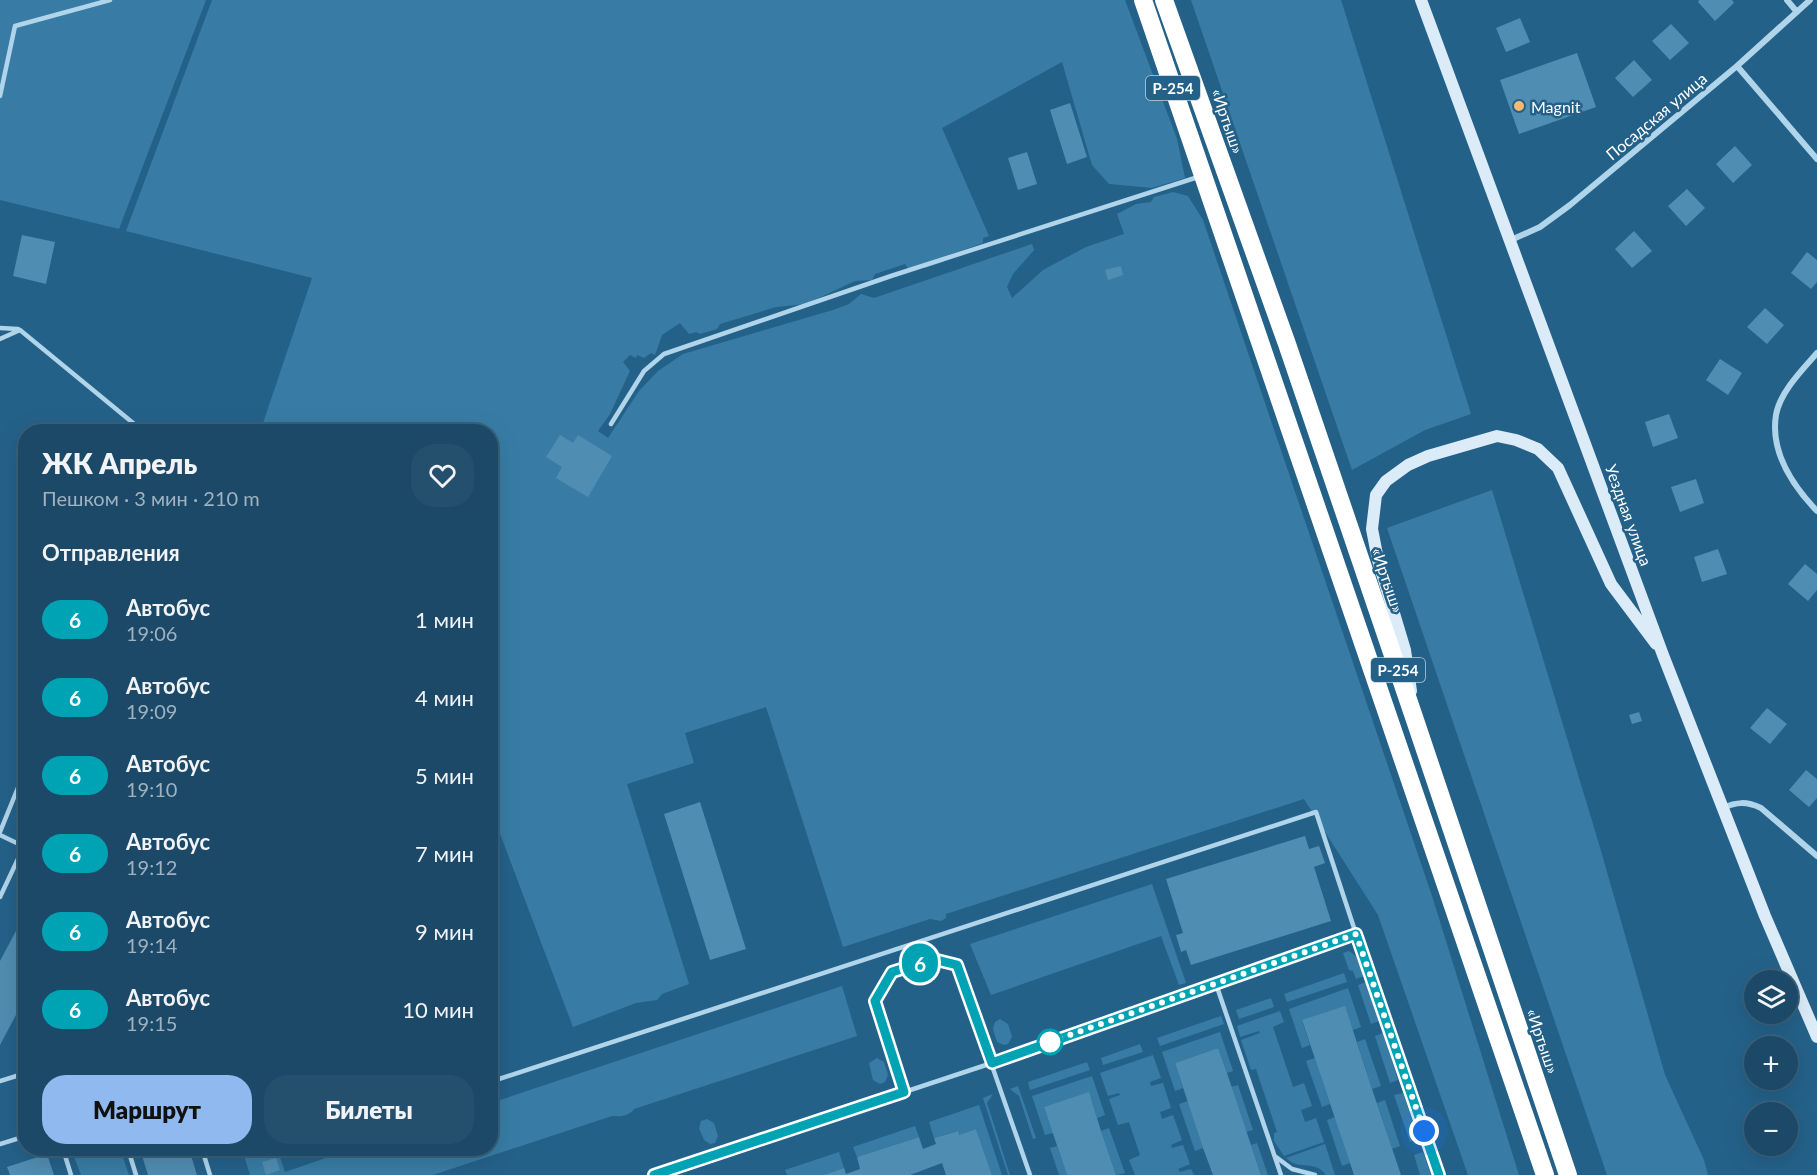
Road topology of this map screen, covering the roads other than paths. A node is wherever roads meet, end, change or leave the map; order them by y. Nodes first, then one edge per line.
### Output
1 (110, 0) edge
2 (1143, 0) edge
3 (1164, 0) edge
4 (1421, 0) edge
5 (1787, 0) edge
6 (1810, 0) edge
7 (1797, 12) junction
8 (1737, 66) junction
9 (0, 96) edge
10 (1817, 159) edge
11 (1204, 175) junction
12 (1511, 240) junction
13 (0, 328) edge
14 (20, 330) junction
15 (0, 339) edge
16 (1817, 353) edge
17 (134, 424) edge
18 (611, 424) dead end
19 (1817, 511) edge
20 (1663, 655) junction
21 (1416, 723) junction
22 (18, 788) edge
23 (1722, 808) junction
24 (0, 834) edge
25 (18, 842) edge
26 (1817, 856) edge
27 (18, 857) edge
28 (0, 897) edge
29 (1356, 934) junction
30 (1216, 984) junction
31 (1817, 1037) edge
32 (992, 1063) junction
33 (18, 1075) edge
34 (498, 1079) edge
35 (0, 1081) edge
36 (904, 1092) junction
37 (18, 1138) edge
38 (0, 1144) edge
39 (1275, 1155) junction
40 (65, 1156) edge
41 (130, 1156) edge
42 (204, 1156) edge
43 (71, 1175) edge
44 (136, 1175) edge
45 (210, 1175) edge
46 (654, 1175) edge
47 (1030, 1175) edge
48 (1281, 1175) edge
49 (1315, 1175) edge
50 (1439, 1175) edge
51 (1545, 1175) edge
52 (1568, 1175) edge

1 - 9 lane
2 - 11 highway, Р-254
3 - 21 highway, «Иртыш» / Р-254
4 - 12 street, Уездная улица
5 - 7 street
6 - 7 street, Посадская улица
7 - 8 street, Посадская улица
8 - 10 street
8 - 12 street, Посадская улица
11 - 18 lane
11 - 51 highway, Р-254
12 - 20 street, Уездная улица
13 - 14 lane
14 - 15 lane
14 - 17 lane
16 - 19 street
20 - 21 street
20 - 23 street, Уездная улица
21 - 52 highway, «Иртыш» / Р-254
22 - 24 lane
23 - 26 street
23 - 31 street, Уездная улица
24 - 25 lane
27 - 28 lane
29 - 30 lane
29 - 34 lane
29 - 50 lane
30 - 32 lane
30 - 39 lane
32 - 36 lane
32 - 36 lane
32 - 47 lane
33 - 35 lane
36 - 46 lane
37 - 38 lane
39 - 48 lane
39 - 49 lane
40 - 43 lane
41 - 44 lane
42 - 45 lane

